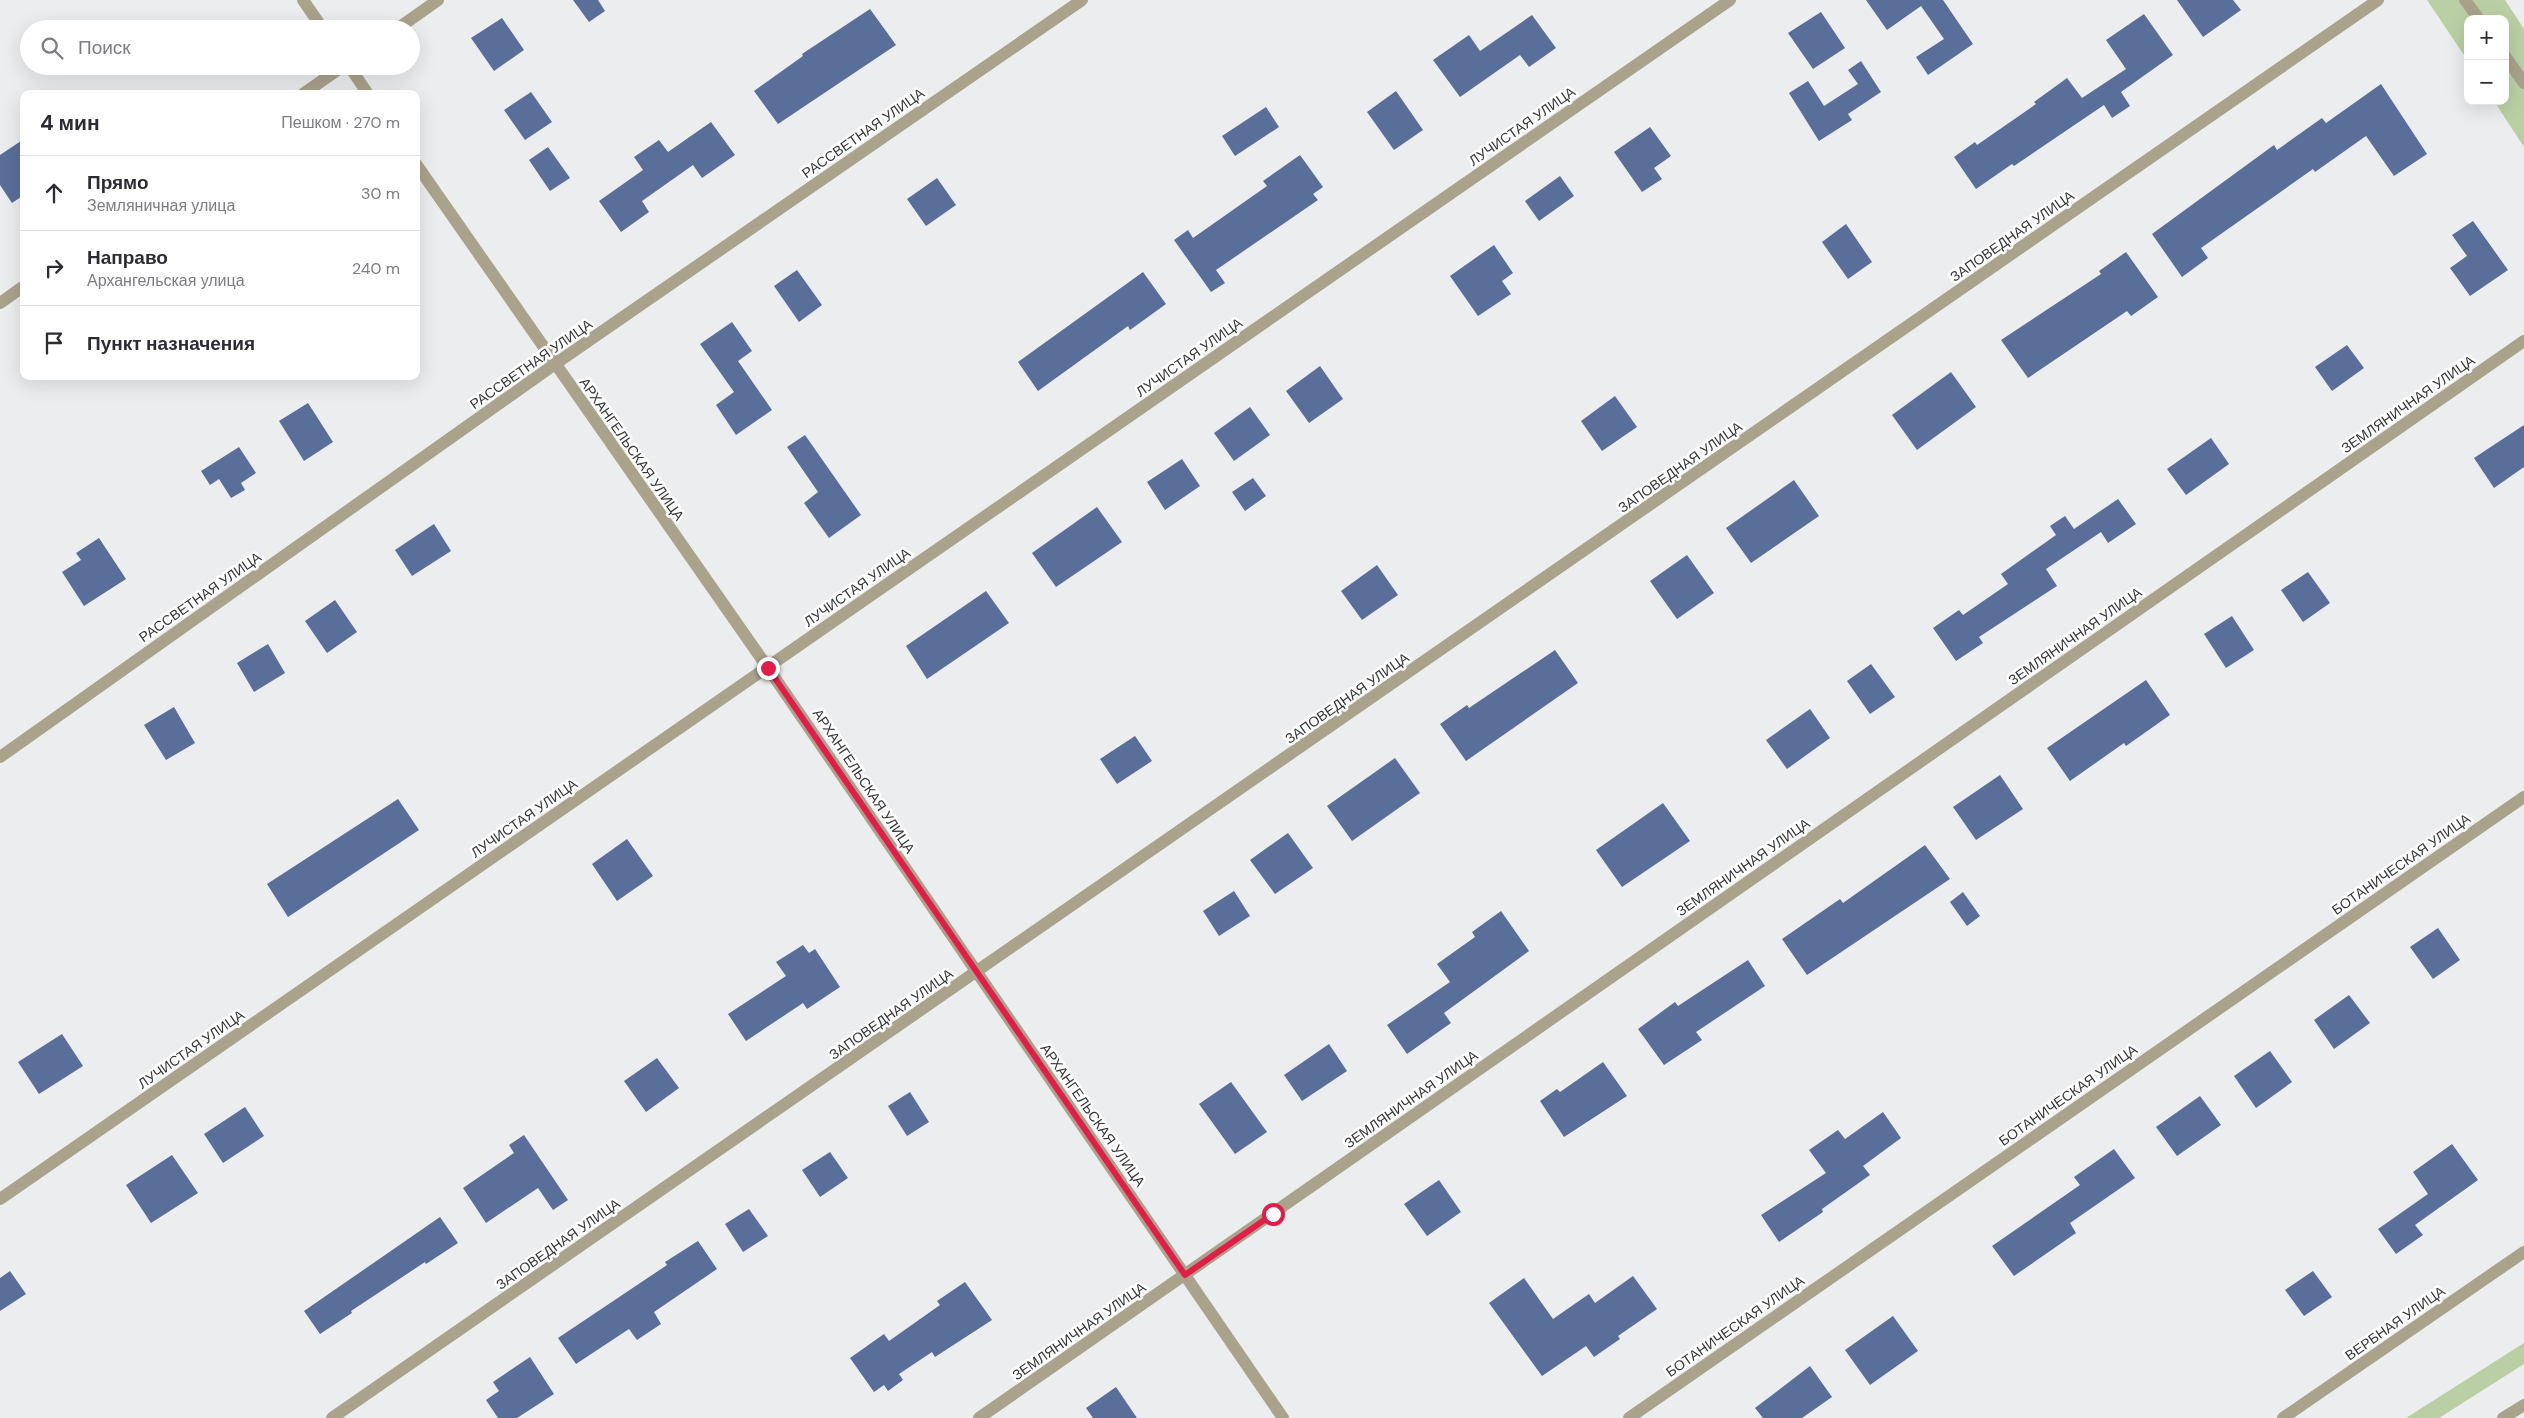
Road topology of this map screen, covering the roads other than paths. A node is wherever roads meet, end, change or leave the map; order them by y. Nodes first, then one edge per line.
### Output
1 (304, 0) edge
2 (438, 0) edge
3 (1082, 0) edge
4 (1730, 0) edge
5 (2378, 0) edge
6 (2465, 0) edge
7 (2476, 15) edge
8 (317, 20) edge
9 (410, 20) edge
10 (2508, 60) edge
11 (330, 75) edge
12 (355, 75) edge
13 (2524, 83) edge
14 (309, 90) edge
15 (365, 90) edge
16 (420, 170) edge
17 (20, 289) edge
18 (0, 303) edge
19 (2524, 341) edge
20 (555, 364) junction
21 (768, 668) junction
22 (0, 757) edge
23 (2524, 797) edge
24 (976, 973) junction
25 (0, 1199) edge
26 (2524, 1252) edge
27 (1185, 1275) junction
28 (2524, 1405) edge
29 (332, 1418) edge
30 (980, 1418) edge
31 (1283, 1418) edge
32 (1629, 1418) edge
33 (2284, 1418) edge
34 (2503, 1418) edge

1 - 8 street
2 - 9 street
3 - 20 street, РАССВЕТНАЯ УЛИЦА
4 - 21 street, ЛУЧИСТАЯ УЛИЦА
5 - 24 street, ЗАПОВЕДНАЯ УЛИЦА
6 - 7 street
10 - 13 street
11 - 14 street
12 - 15 street
16 - 20 street, АРХАНГЕЛЬСКАЯ УЛИЦА
17 - 18 street
19 - 27 street, ЗЕМЛЯНИЧНАЯ УЛИЦА
20 - 21 street, АРХАНГЕЛЬСКАЯ УЛИЦА
20 - 22 street, РАССВЕТНАЯ УЛИЦА
21 - 24 street, АРХАНГЕЛЬСКАЯ УЛИЦА
21 - 25 street, ЛУЧИСТАЯ УЛИЦА
23 - 32 street, БОТАНИЧЕСКАЯ УЛИЦА
24 - 27 street, АРХАНГЕЛЬСКАЯ УЛИЦА
24 - 29 street, ЗАПОВЕДНАЯ УЛИЦА
26 - 33 street, ВЕРБНАЯ УЛИЦА
27 - 30 street, ЗЕМЛЯНИЧНАЯ УЛИЦА
27 - 31 street, АРХАНГЕЛЬСКАЯ УЛИЦА
28 - 34 street

